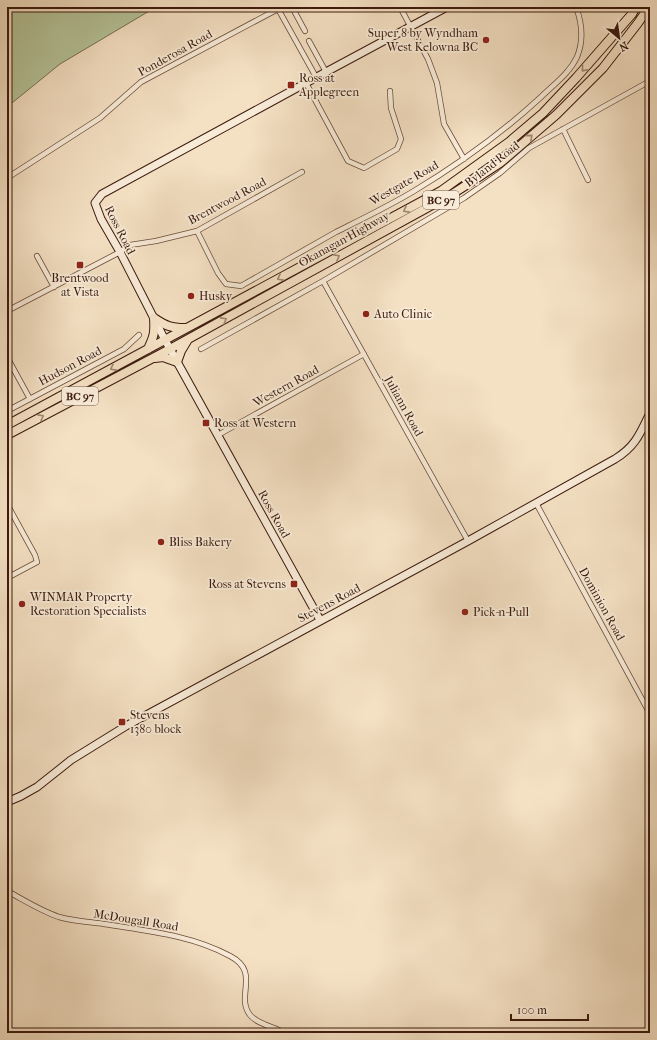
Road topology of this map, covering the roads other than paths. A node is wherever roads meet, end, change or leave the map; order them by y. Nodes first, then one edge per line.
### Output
1 (292, 7) edge
2 (400, 7) edge
3 (447, 7) edge
4 (576, 7) edge
5 (636, 7) edge
6 (649, 7) edge
7 (277, 8) edge
8 (410, 27) junction
9 (305, 31) dead end
10 (309, 41) dead end
11 (326, 72) junction
12 (316, 77) junction
13 (650, 81) edge
14 (306, 83) junction
15 (390, 91) dead end
16 (563, 129) junction
17 (464, 159) junction
18 (302, 172) dead end
19 (7, 178) edge
20 (588, 180) dead end
21 (197, 231) junction
22 (120, 252) junction
23 (37, 256) dead end
24 (323, 281) junction
25 (54, 286) junction
26 (7, 311) edge
27 (154, 318) junction
28 (186, 328) junction
29 (139, 335) dead end
30 (189, 338) junction
31 (165, 340) junction
32 (201, 348) dead end
33 (148, 349) junction
34 (170, 349) junction
35 (364, 354) junction
36 (7, 357) edge
37 (154, 358) junction
38 (177, 362) junction
39 (30, 399) junction
40 (7, 411) edge
41 (650, 413) edge
42 (7, 425) edge
43 (7, 435) edge
44 (218, 435) junction
45 (536, 503) junction
46 (7, 504) edge
47 (468, 541) junction
48 (7, 578) edge
49 (320, 620) junction
50 (650, 714) edge
51 (7, 802) edge
52 (7, 891) edge
53 (285, 1033) edge

1 - 9 street
2 - 8 street
3 - 8 street, Ross Road
4 - 17 street, Westgate Road
5 -> 28 highway, Okanagan Highway / BC 97
30 -> 6 highway, Okanagan Highway / BC 97
7 - 12 street
7 - 19 street, Ponderosa Road
8 - 11 street, Ross Road
8 - 17 street
10 - 11 street
11 - 12 street, Ross Road
12 - 14 street, Ross Road
13 - 16 street, Byland Road
14 - 15 street
14 - 22 street, Ross Road
16 - 20 street
16 - 24 street, Byland Road
17 - 21 street, Westgate Road
18 - 21 street, Brentwood Road
21 - 22 street, Brentwood Road
22 - 25 street, Brentwood Road
22 - 27 street, Ross Road
23 - 25 street
24 - 32 street, Byland Road
24 - 35 street, Juliann Road
25 - 26 street, Brentwood Road
27 - 28 highway
27 - 31 street, Ross Road
27 - 33 highway
28 - 31 highway, Okanagan Highway / BC 97
29 - 39 street, Hudson Road
30 - 34 highway, Okanagan Highway / BC 97
30 - 38 highway
31 - 33 highway, Okanagan Highway / BC 97
31 - 34 street, Ross Road
33 -> 42 highway, Okanagan Highway / BC 97
34 - 37 highway, Okanagan Highway / BC 97
34 - 38 street, Ross Road
35 - 44 street, Western Road
35 - 47 street, Juliann Road
36 - 39 street
37 - 38 highway
43 -> 37 highway, Okanagan Highway / BC 97
38 - 44 street, Ross Road
39 - 40 street, Hudson Road
41 - 45 street, Stevens Road
44 - 49 street, Ross Road
45 - 47 street, Stevens Road
45 - 50 street, Dominion Road
46 - 48 street
47 - 49 street, Stevens Road
49 - 51 street, Stevens Road
52 - 53 street, McDougall Road

